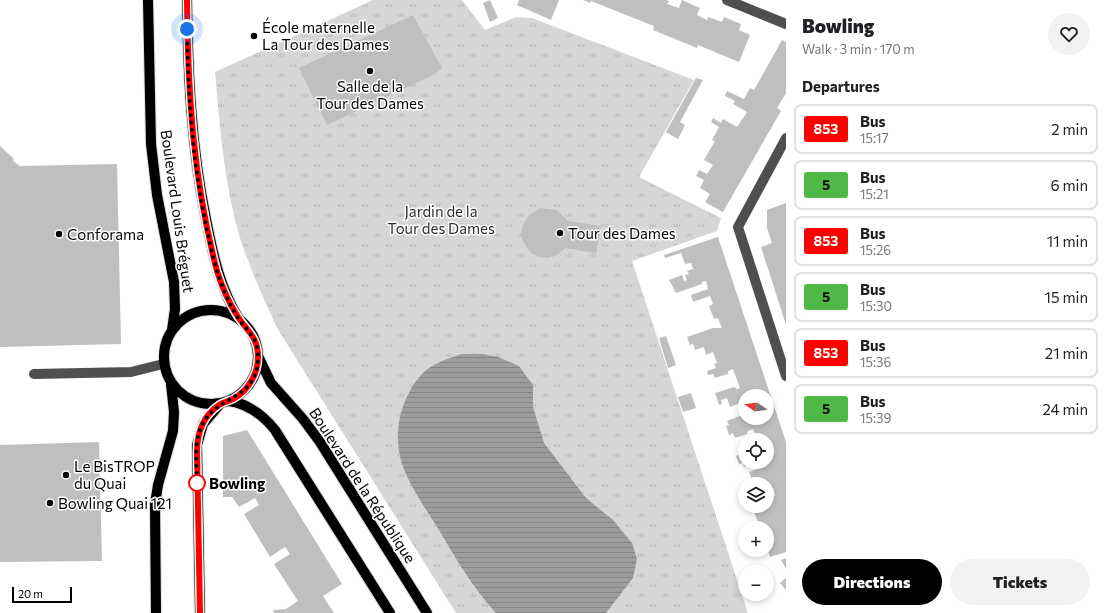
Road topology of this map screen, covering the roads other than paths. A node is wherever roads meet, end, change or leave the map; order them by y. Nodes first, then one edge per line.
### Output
1 (148, 0) edge
2 (187, 0) edge
3 (727, 0) edge
4 (786, 24) edge
5 (786, 138) edge
6 (239, 319) junction
7 (172, 330) junction
8 (258, 356) junction
9 (163, 364) junction
10 (34, 374) dead end
11 (786, 376) edge
12 (171, 384) junction
13 (224, 403) junction
14 (156, 613) edge
15 (200, 613) edge
16 (390, 613) edge
17 (428, 613) edge

1 - 7 main road, Boulevard Louis Bréguet
2 - 6 main road, Boulevard Louis Bréguet
3 - 4 street
5 - 11 street
6 - 7 main road
6 - 8 main road
7 - 9 main road
8 - 13 main road
8 - 17 main road, Boulevard de la République
9 - 10 street
9 - 12 main road
12 - 13 main road
12 - 14 main road
13 - 15 main road
13 - 16 main road

